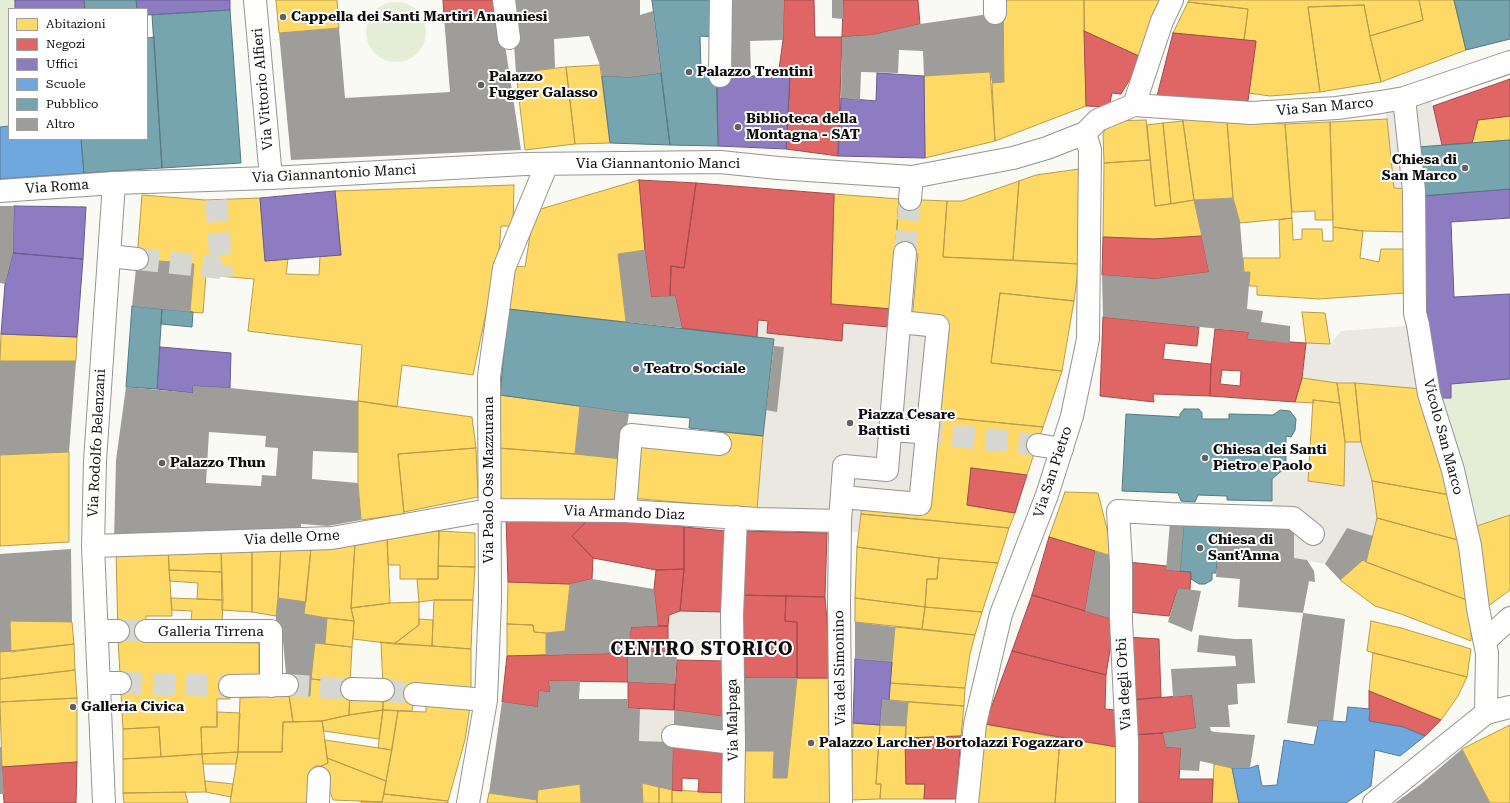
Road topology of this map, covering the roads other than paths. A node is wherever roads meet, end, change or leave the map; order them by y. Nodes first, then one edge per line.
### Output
1 (255, 0) edge
2 (504, 0) edge
3 (721, 0) edge
4 (1172, 0) edge
5 (508, 38) dead end
6 (1510, 62) edge
7 (720, 76) dead end
8 (1404, 98) junction
9 (1134, 106) junction
10 (1085, 133) junction
11 (547, 164) junction
12 (912, 177) junction
13 (271, 178) junction
14 (114, 183) junction
15 (0, 191) edge
16 (910, 199) tunnel mouth
17 (905, 253) tunnel mouth
18 (109, 256) junction
19 (137, 259) tunnel mouth
20 (900, 322) junction
21 (890, 430) junction
22 (920, 432) tunnel mouth
23 (720, 444) dead end
24 (1038, 445) tunnel mouth
25 (1062, 449) junction
26 (842, 497) junction
27 (489, 510) junction
28 (625, 511) junction
29 (736, 517) junction
30 (840, 527) junction
31 (1313, 534) dead end
32 (93, 546) junction
33 (1510, 618) edge
34 (146, 631) tunnel mouth
35 (1485, 648) junction
36 (230, 686) tunnel mouth
37 (352, 689) tunnel mouth
38 (383, 690) tunnel mouth
39 (416, 694) tunnel mouth
40 (486, 700) junction
41 (1510, 706) edge
42 (1486, 713) junction
43 (673, 736) dead end
44 (734, 743) junction
45 (319, 778) dead end
46 (104, 803) edge
47 (318, 803) edge
48 (468, 803) edge
49 (733, 803) edge
50 (841, 803) edge
51 (967, 803) edge
52 (1128, 803) edge
53 (1374, 803) edge

1 - 13 street, Via Vittorio Alfieri
2 - 5 street
3 - 7 street
4 - 9 street
6 - 8 street, Via San Marco
8 - 9 street, Via San Marco
8 - 35 street, Vicolo San Marco
9 - 10 street, Via Giannantonio Manci
10 - 12 street, Via Giannantonio Manci
10 - 25 street, Via San Pietro
11 - 12 street, Via Giannantonio Manci
11 - 13 street, Via Giannantonio Manci
11 - 27 street, Via Paolo Oss Mazzurana
12 - 16 street
13 - 14 street, Via Giannantonio Manci
14 - 15 street, Via Roma
14 - 18 street, Via Rodolfo Belenzani
17 - 20 street
18 - 19 street
18 - 32 street, Via Rodolfo Belenzani
20 - 21 street
20 - 26 street
21 - 22 street
21 - 26 street
23 - 28 street
24 - 25 street
25 - 51 street, Via San Pietro
26 - 30 street
27 - 28 street, Via Armando Diaz
27 - 32 street, Via delle Orne
27 - 40 street, Via Paolo Oss Mazzurana
28 - 29 street, Via Armando Diaz
29 - 30 street, Via Armando Diaz
29 - 44 street, Via Malpaga
30 - 50 street, Via del Simonino
31 - 52 street, Via degli Orbi
32 - 46 street, Via Rodolfo Belenzani
33 - 35 street
34 - 36 street, Galleria Tirrena
35 - 42 street, Vicolo San Marco
37 - 38 street
39 - 40 street
40 - 48 street, Via Paolo Oss Mazzurana
41 - 42 street
42 - 53 street
43 - 44 street
44 - 49 street, Via Malpaga
45 - 47 street

